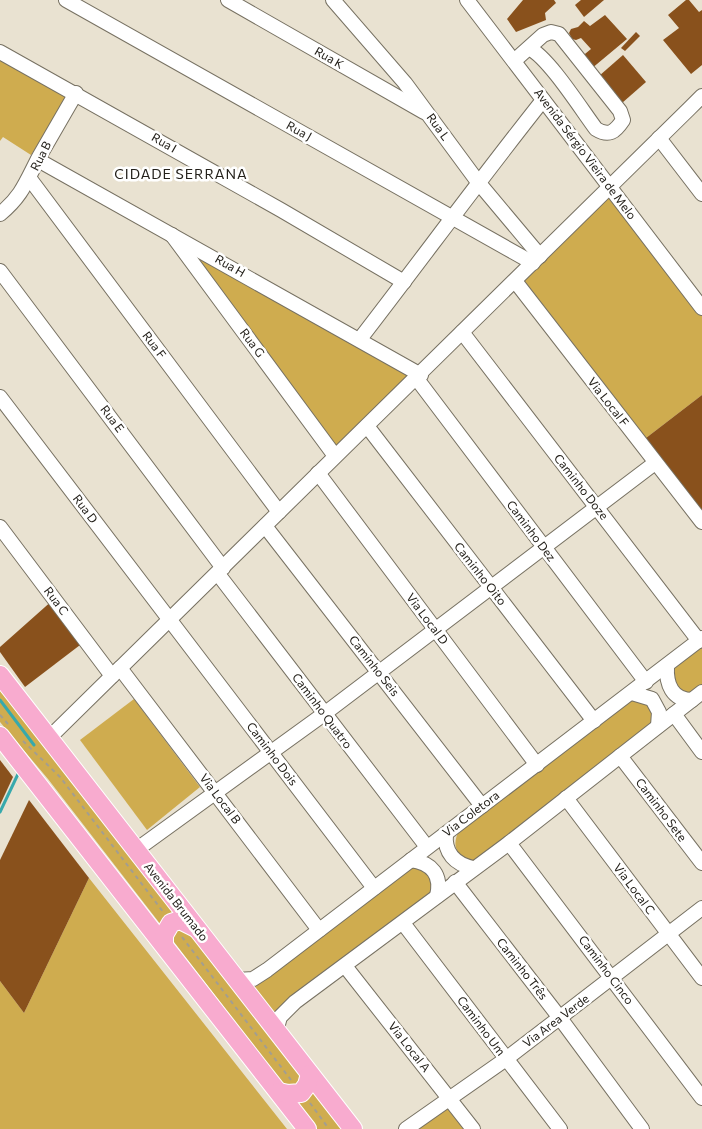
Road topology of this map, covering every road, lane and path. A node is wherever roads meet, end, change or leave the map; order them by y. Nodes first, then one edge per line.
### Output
1 (66, 0) edge
2 (228, 0) edge
3 (333, 0) edge
4 (467, 0) edge
5 (528, 48) junction
6 (0, 52) edge
7 (514, 61) junction
8 (76, 93) junction
9 (702, 96) edge
10 (543, 100) junction
11 (431, 116) junction
12 (659, 138) junction
13 (38, 160) junction
14 (30, 179) junction
15 (478, 182) junction
16 (609, 187) junction
17 (702, 194) edge
18 (0, 214) edge
19 (453, 218) junction
20 (168, 231) junction
21 (537, 260) junction
22 (0, 271) edge
23 (515, 281) junction
24 (404, 282) junction
25 (700, 304) edge
26 (462, 332) junction
27 (360, 340) junction
28 (419, 377) junction
29 (0, 397) edge
30 (367, 426) junction
31 (335, 456) junction
32 (655, 464) junction
33 (318, 473) junction
34 (596, 507) junction
35 (279, 512) junction
36 (701, 518) edge
37 (265, 526) junction
38 (0, 527) edge
39 (544, 547) junction
40 (220, 571) junction
41 (490, 588) junction
42 (170, 620) junction
43 (435, 629) junction
44 (701, 640) edge
45 (667, 666) junction
46 (116, 672) junction
47 (379, 672) junction
48 (0, 675) edge
49 (646, 682) junction
50 (632, 692) junction
51 (697, 696) edge
52 (324, 714) junction
53 (674, 714) junction
54 (594, 721) junction
55 (658, 726) junction
56 (0, 736) edge
57 (49, 738) junction
58 (270, 752) junction
59 (702, 752) edge
60 (620, 756) junction
61 (537, 765) junction
62 (216, 793) junction
63 (566, 798) junction
64 (482, 806) junction
65 (446, 834) junction
66 (509, 843) junction
67 (427, 848) junction
68 (136, 850) junction
69 (411, 860) junction
70 (702, 863) edge
71 (472, 868) junction
72 (455, 882) junction
73 (374, 888) junction
74 (437, 896) junction
75 (702, 908) edge
76 (403, 923) junction
77 (196, 928) junction
78 (319, 930) junction
79 (668, 935) junction
80 (164, 944) junction
81 (345, 966) junction
82 (612, 978) junction
83 (702, 978) edge
84 (237, 980) junction
85 (560, 1018) junction
86 (277, 1028) junction
87 (506, 1058) junction
88 (310, 1074) junction
89 (279, 1092) junction
90 (702, 1098) edge
91 (450, 1099) junction
92 (307, 1129) edge
93 (353, 1129) edge
94 (406, 1129) edge
95 (473, 1129) edge
96 (560, 1129) edge
97 (642, 1129) edge

1 - 19 street, Rua J
2 - 11 street, Rua K
3 - 11 street, Rua L
4 - 7 street, Avenida Sérgio Vieira de Melo
5 - 5 street
5 - 7 street
6 - 8 street, Rua I
7 - 10 street, Avenida Sérgio Vieira de Melo
8 - 13 street, Rua B
8 - 24 street, Rua I
9 - 12 street
10 - 15 street
10 - 16 street, Avenida Sérgio Vieira de Melo
11 - 15 street, Rua L
12 - 16 street
12 - 17 street
13 - 14 street, Rua B
13 - 20 street, Rua H
14 - 18 street, Rua B
14 - 35 street, Rua F
15 - 19 street
15 - 21 street, Rua L
16 - 21 street
16 - 25 street, Avenida Sérgio Vieira de Melo
19 - 21 street, Rua J
19 - 24 street
20 - 27 street, Rua H
20 - 31 street, Rua G
21 - 23 street
22 - 40 street, Rua E
23 - 26 street
23 - 32 street, Via Local F
24 - 27 street
26 - 28 street
26 - 34 street, Caminho Doze
27 - 28 street, Rua H
28 - 30 street
28 - 39 street, Caminho Dez
29 - 42 street, Rua D
30 - 31 street
30 - 41 street, Caminho Oito
31 - 33 street
32 - 34 street
32 - 36 street, Via Local F
33 - 35 street
33 - 43 street, Via Local D
34 - 39 street
34 - 44 street, Caminho Doze
35 - 37 street
37 - 40 street
37 - 47 street, Caminho Seis
38 - 46 street, Rua C
39 - 41 street
39 - 49 street, Caminho Dez
40 - 42 street
40 - 52 street, Caminho Quatro
41 - 43 street
41 - 54 street, Caminho Oito
42 - 46 street
42 - 58 street, Caminho Dois
43 - 47 street
43 - 61 street, Via Local D
44 - 45 street, Via Coletora
45 - 49 street, Via Coletora
45 - 51 street
46 - 57 street
46 - 62 street, Via Local B
47 - 52 street
47 - 64 street, Caminho Seis
48 - 57 main road, Avenida Brumado
49 - 50 street, Via Coletora
50 - 54 street, Via Coletora
50 - 55 street
51 - 53 street
52 - 58 street
52 - 67 street, Caminho Quatro
53 - 55 street
53 - 59 street
54 - 61 street, Via Coletora
55 - 60 street
56 - 80 main road
57 - 68 main road, Avenida Brumado
58 - 62 street
58 - 73 street, Caminho Dois
60 - 63 street
60 - 70 street, Caminho Sete
61 - 64 street, Via Coletora
62 - 68 street
62 - 78 street, Via Local B
63 - 66 street
63 - 79 street, Via Local C
64 - 65 street, Via Coletora
65 - 67 street, Via Coletora
65 - 71 street
66 - 71 street
66 - 82 street, Caminho Cinco
67 - 69 street, Via Coletora
68 - 77 main road, Avenida Brumado
69 - 73 street, Via Coletora
69 - 74 street
71 - 72 street
72 - 74 street
72 - 85 street, Caminho Três
73 - 78 street, Via Coletora
74 - 76 street
75 - 79 street, Via Area Verde
76 - 81 street
76 - 87 street, Caminho Um
77 - 80 main road
77 - 84 main road, Avenida Brumado
78 - 84 street, Via Coletora
79 - 82 street, Via Area Verde
79 - 83 street, Via Local C
80 - 89 main road
81 - 86 street
81 - 91 street, Via Local A
82 - 85 street, Via Area Verde
82 - 90 street, Caminho Cinco
84 - 86 main road, Avenida Brumado
85 - 87 street, Via Area Verde
85 - 97 street, Caminho Três
86 - 88 main road, Avenida Brumado
87 - 91 street, Via Area Verde
87 - 96 street, Caminho Um
88 - 89 main road
88 - 93 main road, Avenida Brumado
89 - 92 main road
91 - 94 street, Via Area Verde
91 - 95 street, Via Local A

